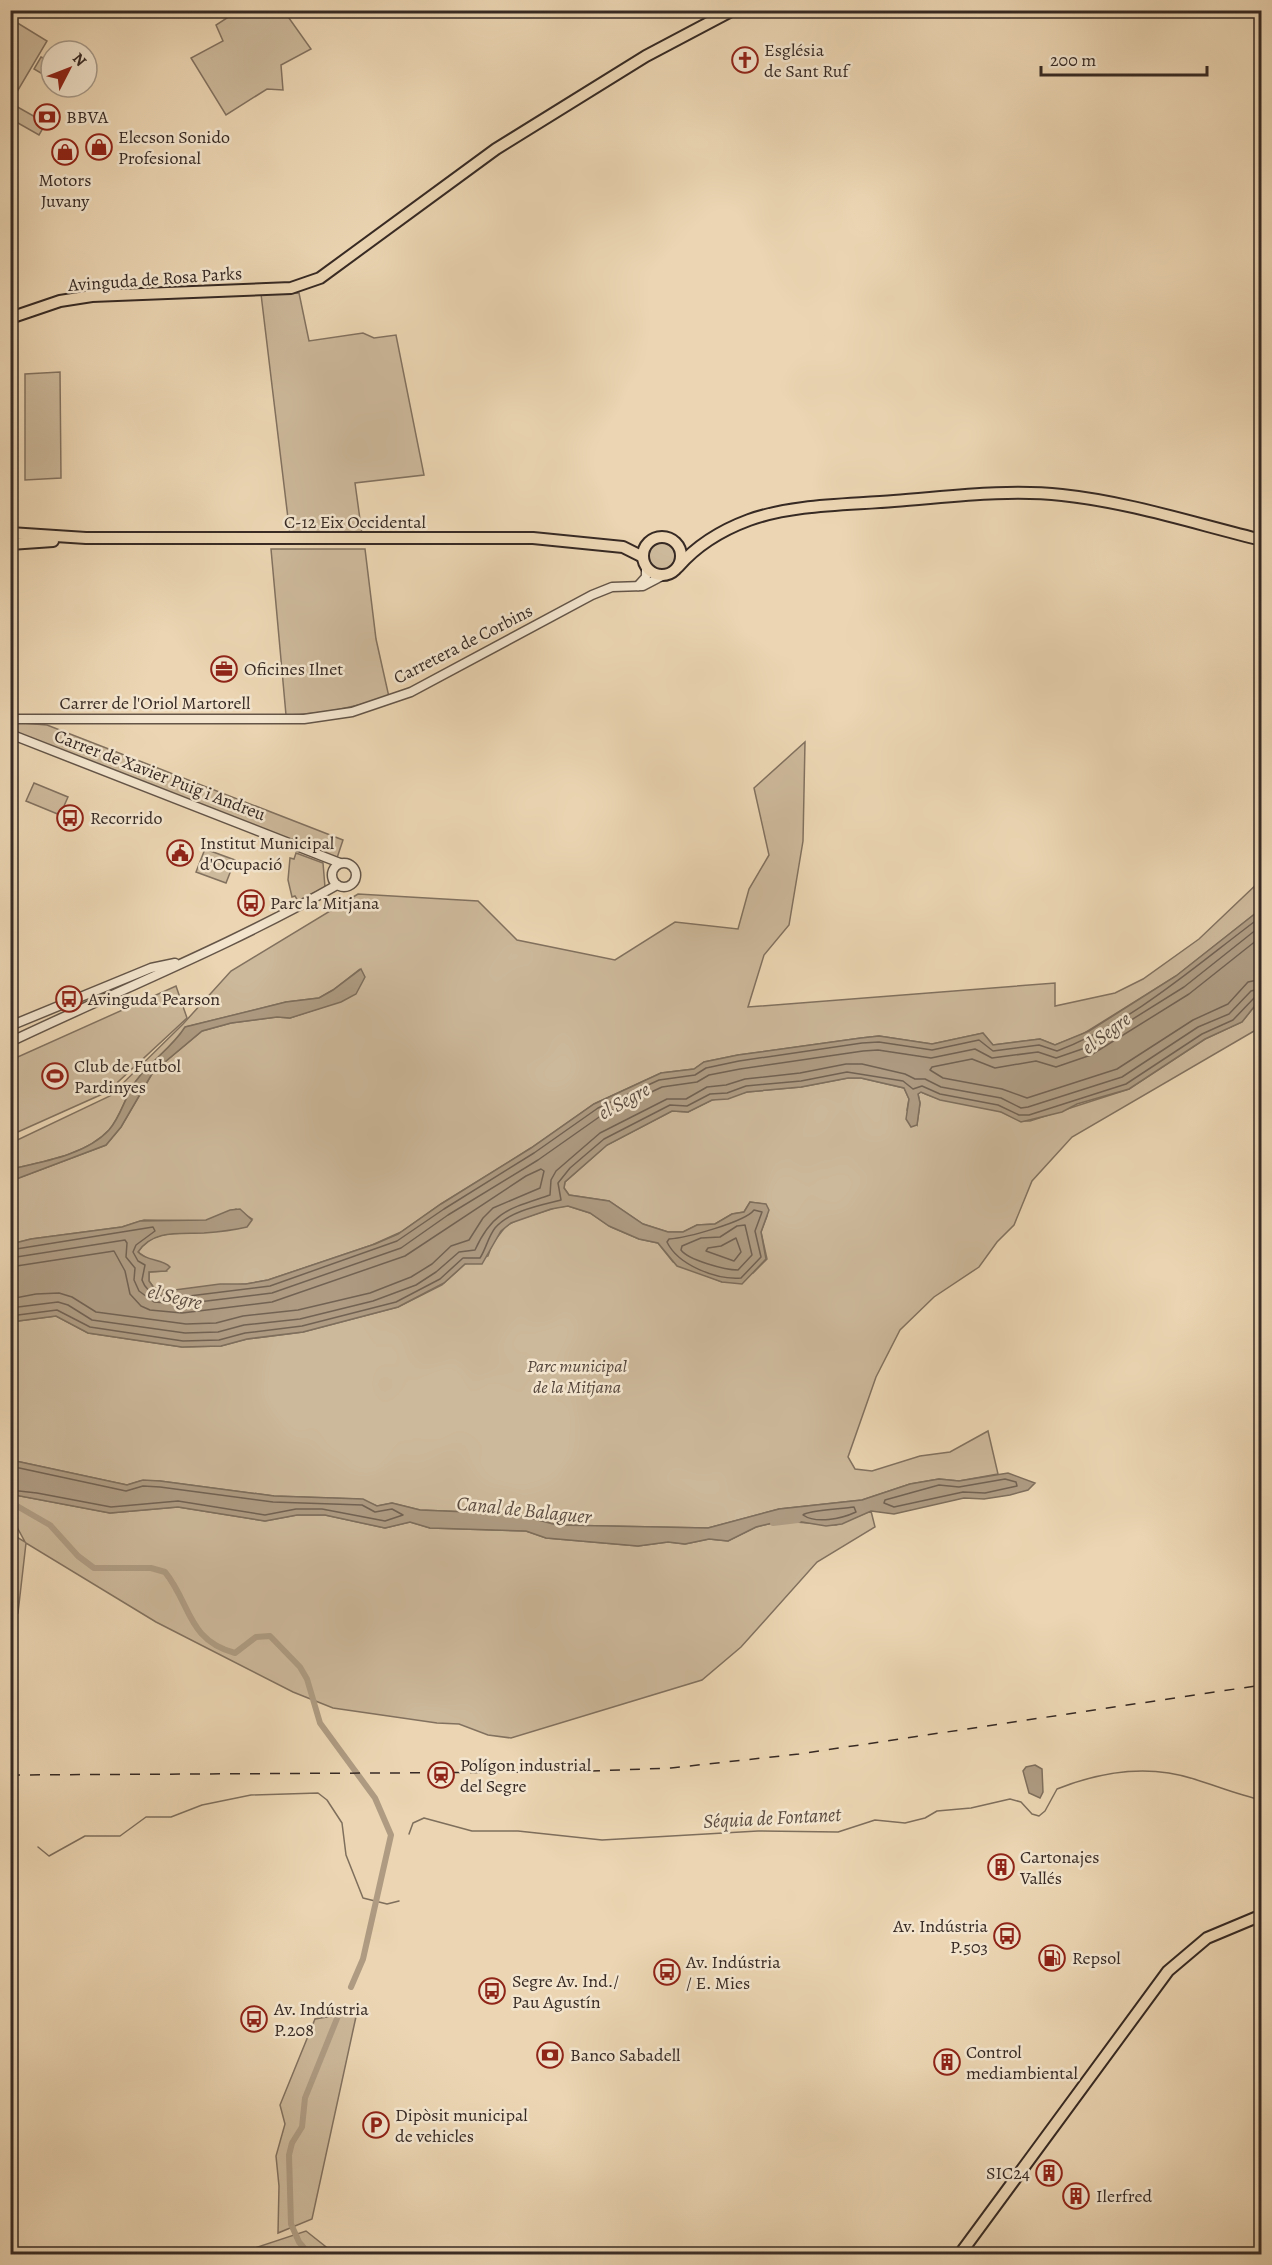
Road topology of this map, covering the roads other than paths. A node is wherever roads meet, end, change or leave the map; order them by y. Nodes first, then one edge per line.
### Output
1 (733, 10) edge
2 (10, 318) edge
3 (10, 533) edge
4 (23, 539) junction
5 (1262, 540) edge
6 (649, 542) junction
7 (10, 544) edge
8 (677, 544) junction
9 (701, 544) junction
10 (623, 547) junction
11 (645, 561) junction
12 (678, 567) junction
13 (664, 575) junction
14 (636, 587) junction
15 (10, 719) edge
16 (300, 719) joint
17 (10, 734) edge
18 (335, 863) junction
19 (337, 885) junction
20 (189, 959) junction
21 (10, 1026) edge
22 (10, 1042) edge
23 (1262, 1915) edge
24 (960, 2254) edge

1 - 2 main road, Avinguda de Rosa Parks
3 - 4 main road
4 - 7 main road
4 - 10 main road, C-12 Eix Occidental
5 - 9 main road
6 - 8 main road
6 - 10 main road
6 - 11 main road
8 - 9 main road
8 - 12 main road
9 - 12 main road
10 - 11 main road
11 - 13 main road
11 - 14 street
12 - 13 main road
13 - 14 street, Carretera de Corbins
14 - 16 street, Carretera de Corbins
15 - 16 street, Carrer de l'Oriol Martorell
17 - 18 street, Carrer de Xavier Puig i Andreu
18 - 19 street
18 - 19 street
19 - 20 street
20 - 21 street
20 - 22 street
23 - 24 main road

